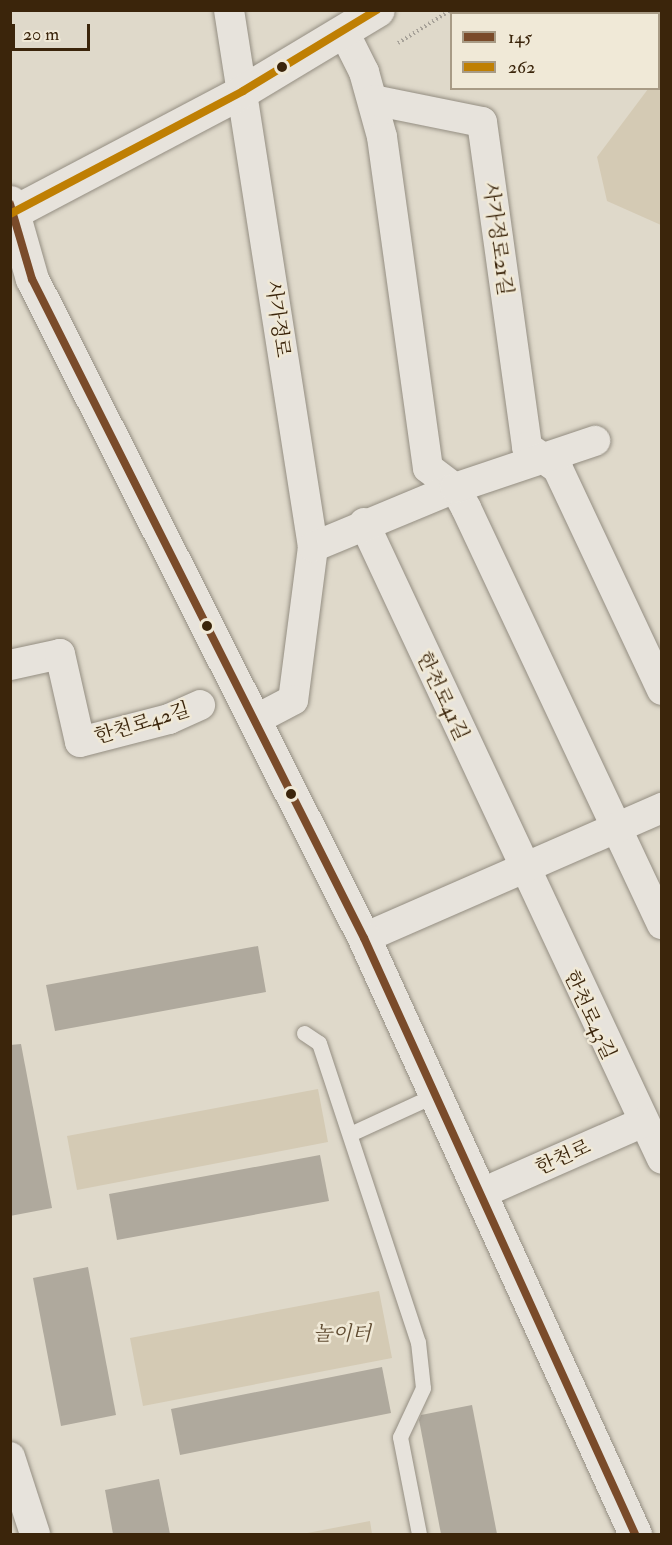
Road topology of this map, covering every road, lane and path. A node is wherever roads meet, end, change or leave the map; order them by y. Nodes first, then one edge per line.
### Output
1 (229, 10) edge
2 (378, 10) edge
3 (451, 10) edge
4 (344, 32) junction
5 (398, 43) dead end
6 (243, 91) junction
7 (373, 100) junction
8 (11, 210) edge
9 (595, 441) dead end
10 (542, 460) junction
11 (455, 488) junction
12 (363, 523) junction
13 (313, 547) junction
14 (10, 665) edge
15 (662, 690) edge
16 (200, 705) dead end
17 (255, 720) junction
18 (662, 808) edge
19 (616, 829) junction
20 (523, 869) junction
21 (662, 924) edge
22 (364, 938) junction
23 (304, 1033) dead end
24 (437, 1094) junction
25 (644, 1122) junction
26 (350, 1134) junction
27 (662, 1159) edge
28 (482, 1193) junction
29 (10, 1457) edge
30 (35, 1534) edge
31 (419, 1534) edge
32 (635, 1534) edge

1 - 6 street, 사가정로
2 - 4 main road
3 - 5 path
4 - 6 main road
4 - 7 street
6 - 8 main road
6 - 13 street, 사가정로
7 - 10 street, 사가정로21길
7 - 11 street
8 - 17 main road
9 - 10 street
10 - 11 street
10 - 15 street
11 - 12 street
11 - 19 street
12 - 13 street
12 - 20 street, 한천로41길
13 - 17 street
14 - 16 street, 한천로42길
17 - 22 main road
18 - 19 street
19 - 20 street
19 - 21 street
20 - 22 street
20 - 25 street, 한천로43길
22 - 24 main road
23 - 26 lane
24 - 26 lane
24 - 28 main road
25 - 27 street, 한천로43길
25 - 28 street, 한천로
26 - 31 lane
28 - 32 main road
29 - 30 street

